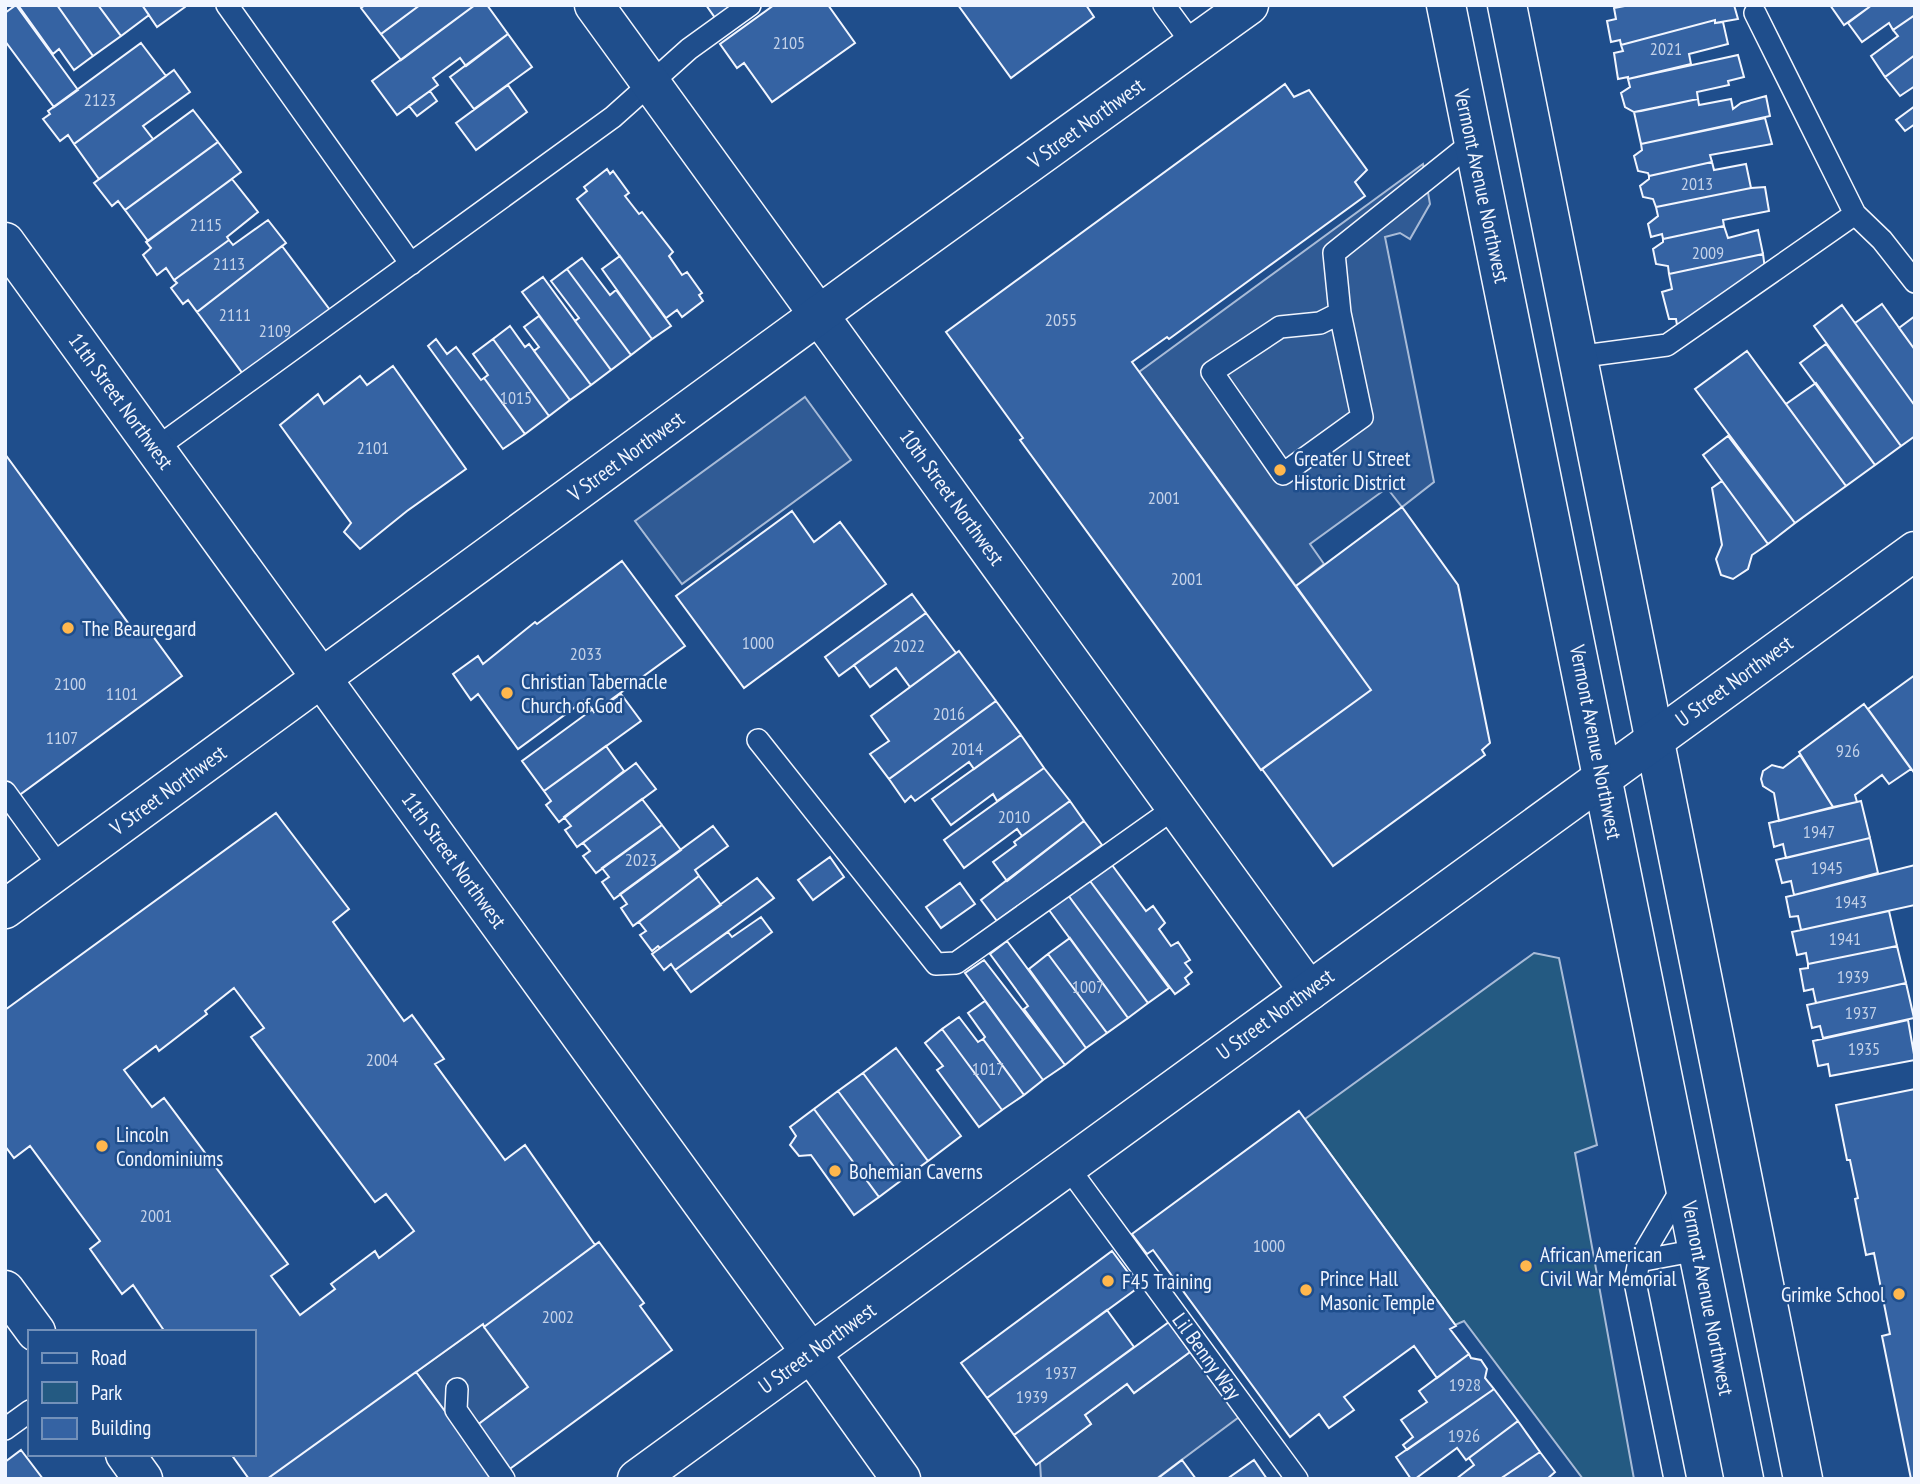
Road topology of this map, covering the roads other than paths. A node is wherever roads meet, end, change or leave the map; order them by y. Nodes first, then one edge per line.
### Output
1 (227, 5) edge
2 (594, 5) edge
3 (750, 5) edge
4 (1164, 5) edge
5 (1249, 5) edge
6 (1446, 5) edge
7 (1507, 5) edge
8 (1755, 13) dead end
9 (1194, 46) junction
10 (651, 82) junction
11 (1473, 142) junction
12 (1855, 214) junction
13 (5, 242) edge
14 (411, 264) junction
15 (1915, 282) edge
16 (1340, 313) junction
17 (820, 315) junction
18 (1576, 357) junction
19 (155, 449) junction
20 (1915, 551) edge
21 (322, 677) junction
22 (1654, 739) junction
23 (758, 740) dead end
24 (1602, 776) junction
25 (5, 792) edge
26 (1176, 807) junction
27 (61, 869) junction
28 (5, 909) edge
29 (1309, 991) junction
30 (1067, 1166) junction
31 (1685, 1183) junction
32 (1755, 1239) junction
33 (1698, 1250) junction
34 (1639, 1261) junction
35 (811, 1353) junction
36 (457, 1389) dead end
37 (28, 1412) edge
38 (5, 1429) edge
39 (126, 1456) edge
40 (143, 1479) edge
41 (504, 1479) edge
42 (636, 1479) edge
43 (901, 1479) edge
44 (1297, 1479) edge
45 (1675, 1479) edge
46 (1744, 1479) edge
47 (1803, 1479) edge

1 - 14 lane
2 - 10 street, 10th Street Northwest
3 - 10 lane
4 - 9 lane
5 - 9 street, V Street Northwest
6 - 11 street, Vermont Avenue Northwest
7 - 18 street
8 - 12 lane
9 - 17 street, V Street Northwest
10 - 14 lane
10 - 17 street, 10th Street Northwest
11 - 16 lane
11 - 24 street, Vermont Avenue Northwest
12 - 15 lane
12 - 18 lane
13 - 19 street, 11th Street Northwest
14 - 19 lane
16 - 16 lane
17 - 21 street, V Street Northwest
17 - 26 street, 10th Street Northwest
18 - 22 street
19 - 21 street, 11th Street Northwest
20 - 22 street, U Street Northwest
21 - 27 street, V Street Northwest
21 - 35 street, 11th Street Northwest
22 - 24 street, U Street Northwest
22 - 32 street
23 - 26 lane
24 - 29 street, U Street Northwest
24 - 31 street, Vermont Avenue Northwest
25 - 27 lane
26 - 29 street, 10th Street Northwest
27 - 28 street, V Street Northwest
29 - 30 street, U Street Northwest
30 - 35 street, U Street Northwest
30 - 44 lane, Lil Benny Way
31 - 33 street, Vermont Avenue Northwest
31 - 34 lane
32 - 33 street
32 - 47 street
33 - 34 lane
33 - 46 street, Vermont Avenue Northwest
34 - 45 lane
35 - 42 street, U Street Northwest
35 - 43 street, 11th Street Northwest
36 - 41 lane
37 - 38 lane
39 - 40 street

